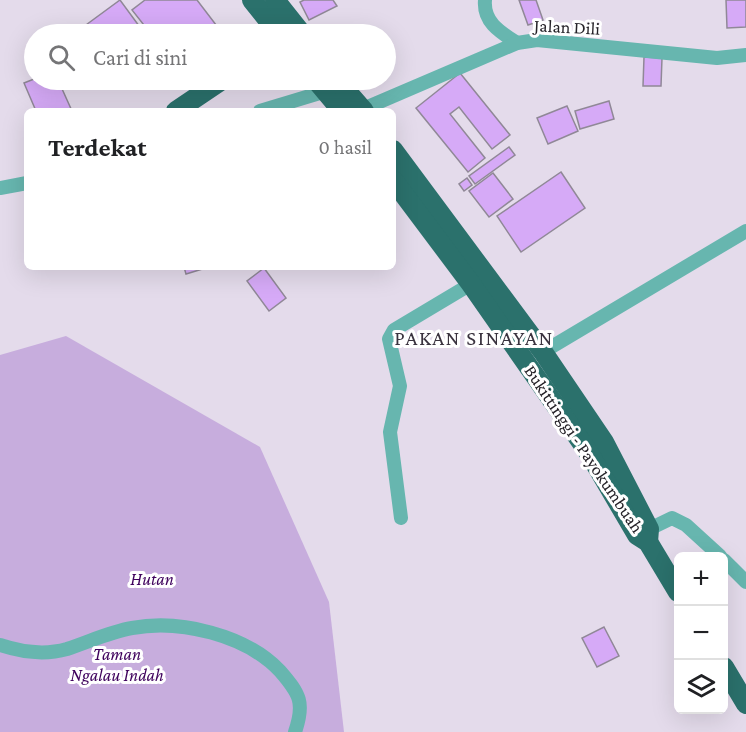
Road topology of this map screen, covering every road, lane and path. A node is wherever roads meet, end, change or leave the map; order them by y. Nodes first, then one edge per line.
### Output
1 (252, 0) edge
2 (275, 0) edge
3 (484, 0) edge
4 (271, 24) edge
5 (294, 24) edge
6 (517, 43) junction
7 (746, 55) edge
8 (207, 90) edge
9 (314, 90) edge
10 (332, 90) edge
11 (338, 90) edge
12 (180, 108) edge
13 (268, 108) edge
14 (340, 108) edge
15 (361, 108) edge
16 (369, 108) edge
17 (396, 154) edge
18 (24, 184) edge
19 (396, 184) edge
20 (0, 188) edge
21 (746, 231) edge
22 (471, 284) junction
23 (543, 352) junction
24 (401, 518) dead end
25 (645, 535) junction
26 (715, 552) edge
27 (728, 564) edge
28 (746, 582) edge
29 (674, 585) edge
30 (0, 645) edge
31 (728, 675) edge
32 (746, 704) edge
33 (295, 732) edge

1 - 4 highway
2 - 5 highway
3 - 6 street
6 - 7 street, Jalan Dili
6 - 16 street, Jalan Dili
8 - 12 highway
9 - 13 street
10 - 14 highway
11 - 15 highway
17 - 23 highway, Bukittinggi - Payokumbuah
18 - 20 street
19 - 22 highway, Bukittinggi - Payokumbuah
21 - 23 street
22 - 24 street
22 - 25 highway, Bukittinggi - Payokumbuah
23 - 25 highway, Bukittinggi - Payokumbuah
25 - 26 street
25 - 29 highway, Bukittinggi - Payokumbuah
27 - 28 street
30 - 33 street
31 - 32 highway

